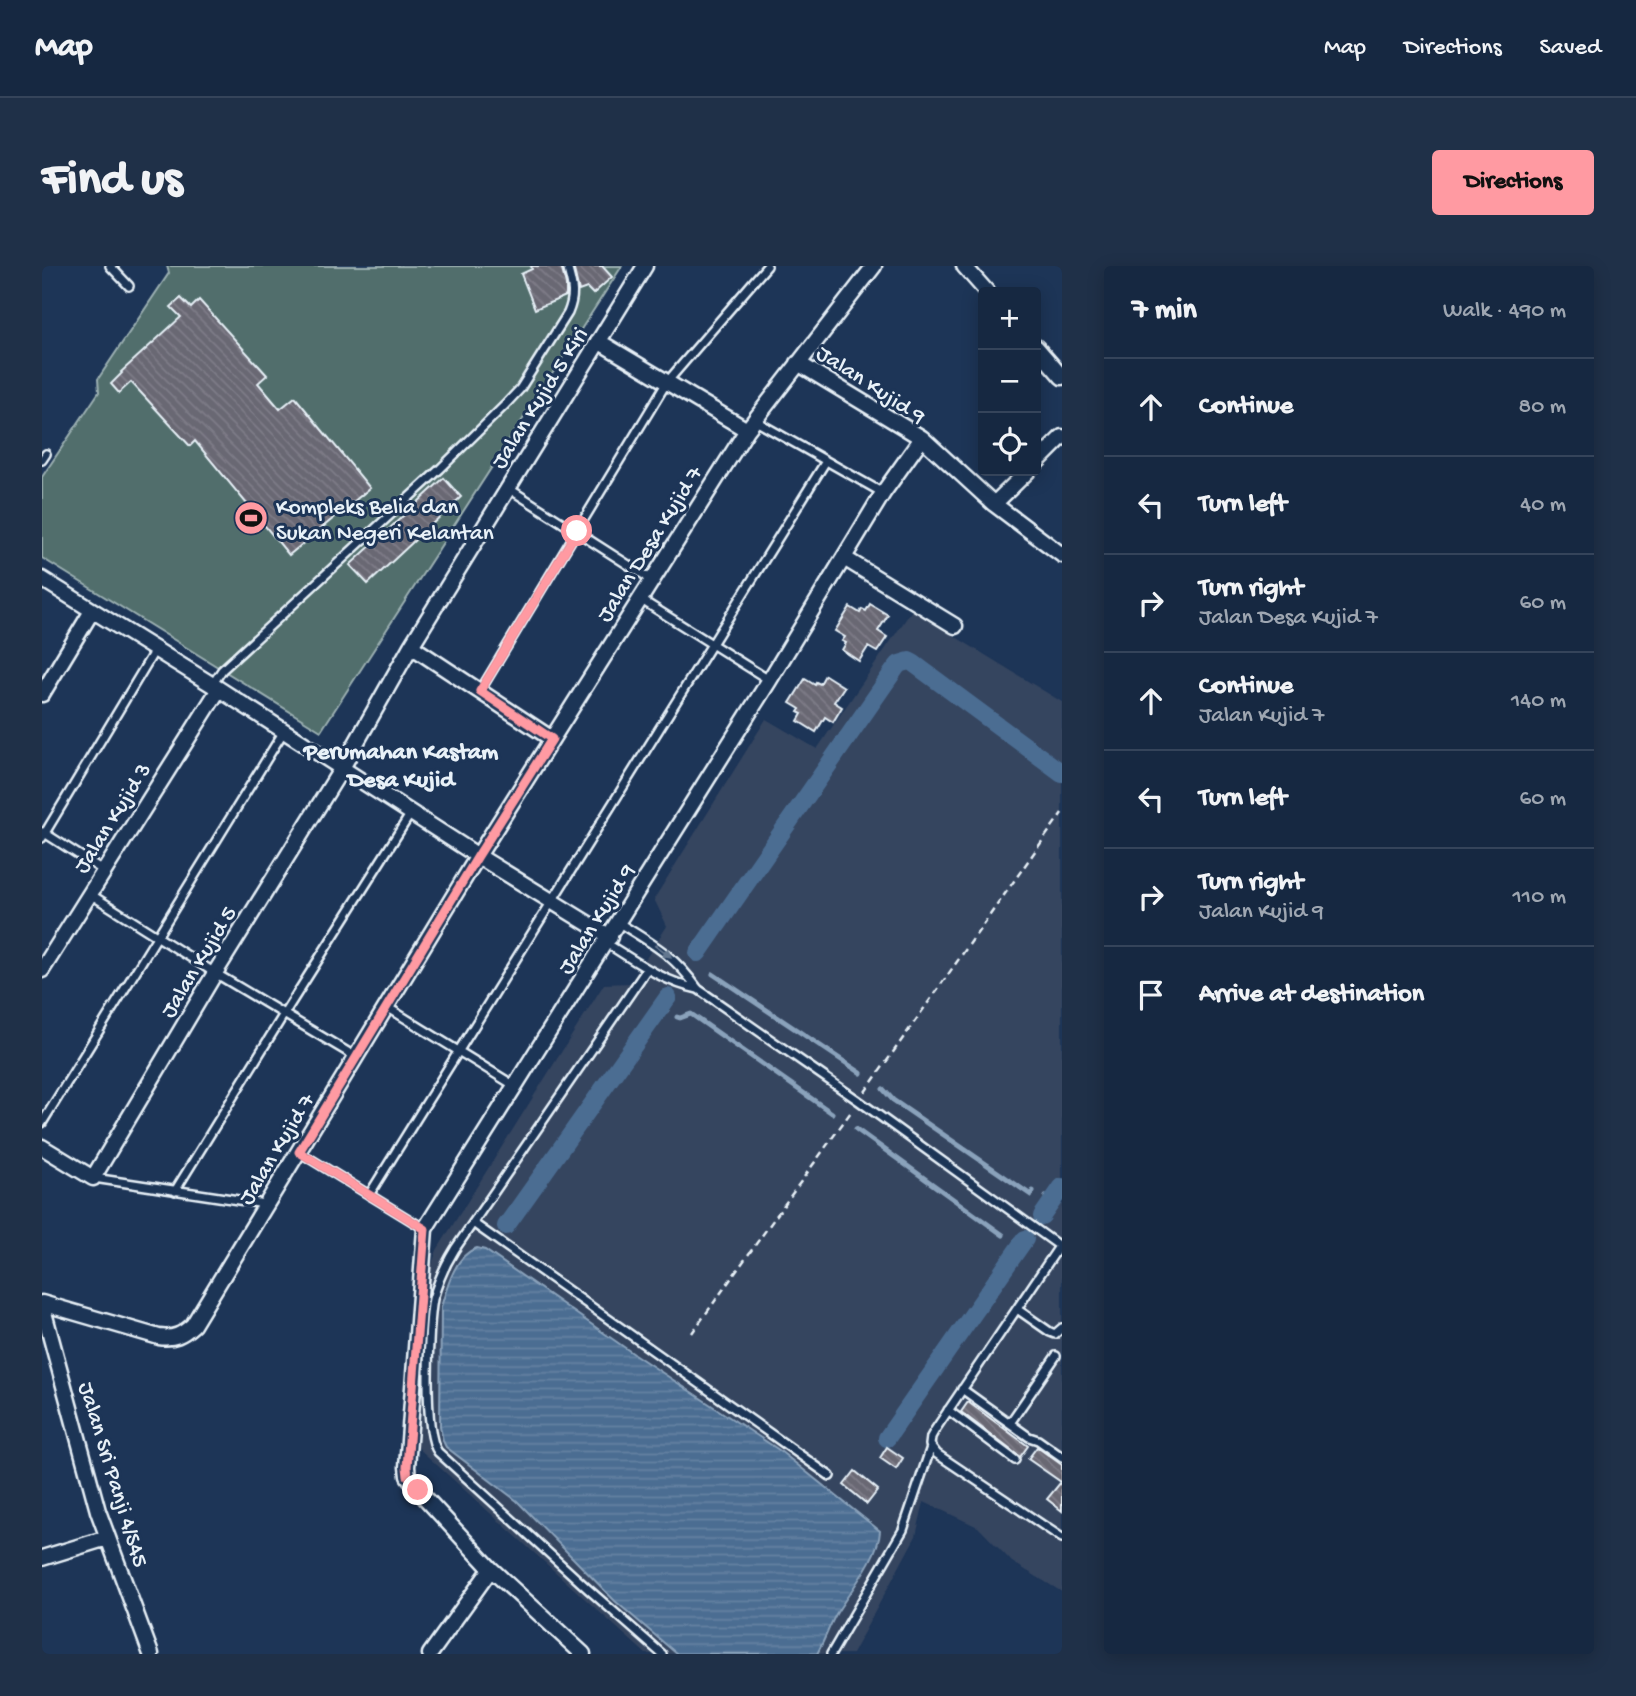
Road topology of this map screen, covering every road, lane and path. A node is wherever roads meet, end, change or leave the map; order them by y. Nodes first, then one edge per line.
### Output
1 (110, 266) edge
2 (567, 266) edge
3 (645, 266) edge
4 (767, 266) edge
5 (874, 266) edge
6 (964, 266) edge
7 (129, 286) dead end
8 (983, 287) edge
9 (598, 341) junction
10 (1039, 350) edge
11 (798, 363) junction
12 (1062, 377) edge
13 (667, 382) junction
14 (751, 425) junction
15 (1062, 437) edge
16 (922, 438) junction
17 (1041, 458) edge
18 (826, 461) junction
19 (1023, 476) edge
20 (508, 488) junction
21 (883, 493) junction
22 (994, 504) junction
23 (577, 531) junction
24 (1062, 555) edge
25 (844, 558) junction
26 (42, 579) edge
27 (652, 580) junction
28 (640, 599) junction
29 (92, 611) junction
30 (954, 626) dead end
31 (712, 644) junction
32 (411, 646) junction
33 (155, 650) junction
34 (769, 681) junction
35 (216, 687) junction
36 (480, 691) junction
37 (42, 694) edge
38 (284, 731) junction
39 (552, 739) junction
40 (342, 768) junction
41 (411, 813) junction
42 (1062, 813) edge
43 (43, 834) edge
44 (478, 856) junction
45 (104, 871) junction
46 (90, 894) junction
47 (552, 901) junction
48 (619, 923) junction
49 (156, 936) junction
50 (608, 940) junction
51 (648, 969) junction
52 (42, 970) edge
53 (215, 973) junction
54 (698, 989) junction
55 (387, 1007) junction
56 (284, 1014) junction
57 (458, 1051) junction
58 (356, 1057) junction
59 (515, 1086) junction
60 (859, 1101) junction
61 (42, 1123) edge
62 (42, 1147) edge
63 (299, 1152) junction
64 (93, 1178) junction
65 (175, 1191) junction
66 (369, 1195) junction
67 (268, 1205) junction
68 (473, 1223) junction
69 (425, 1229) junction
70 (1061, 1246) edge
71 (42, 1304) edge
72 (1017, 1309) junction
73 (1062, 1328) edge
74 (692, 1333) dead end
75 (1056, 1356) dead end
76 (962, 1389) junction
77 (948, 1410) junction
78 (1010, 1423) junction
79 (931, 1447) junction
80 (1062, 1457) edge
81 (1015, 1460) dead end
82 (830, 1476) dead end
83 (107, 1538) junction
84 (1062, 1538) edge
85 (42, 1558) edge
86 (491, 1569) junction
87 (151, 1654) edge
88 (430, 1654) edge
89 (583, 1654) edge
90 (662, 1654) edge
91 (831, 1654) edge

1 - 7 lane
2 - 35 lane
3 - 9 street, Jalan Kujid 5 Kiri
4 - 13 lane
5 - 11 street, Jalan Desa Kujid 7
6 - 8 street
9 - 13 street
9 - 20 street, Jalan Kujid 5 Kiri
10 - 12 street
11 - 14 street, Jalan Desa Kujid 7
11 - 16 street, Jalan Kujid 9
13 - 14 street
13 - 23 lane
14 - 18 lane
14 - 27 street, Jalan Desa Kujid 7
15 - 17 street
16 - 21 street, Jalan Kujid 9
16 - 22 street
18 - 21 lane
18 - 31 lane
19 - 22 street
20 - 23 lane
20 - 32 street, Jalan Kujid 5 Kiri
21 - 25 street, Jalan Kujid 9
22 - 24 street
23 - 27 lane
23 - 36 lane
25 - 30 street
25 - 34 street, Jalan Kujid 9
26 - 29 street
27 - 28 street, Jalan Desa Kujid 7
28 - 31 lane
28 - 39 street, Jalan Desa Kujid 7
29 - 33 street
29 - 37 street
31 - 34 lane
31 - 47 lane
32 - 36 street
32 - 40 street, Jalan Kujid 5 Kiri
33 - 35 street
33 - 43 lane
34 - 48 street, Jalan Kujid 9
35 - 38 street
35 - 45 street, Jalan Kujid 3
36 - 39 street
38 - 40 street
38 - 49 lane
39 - 44 street, Jalan Desa Kujid 7
40 - 41 street
40 - 53 street, Jalan Kujid 5
41 - 44 street
41 - 56 lane
42 - 60 path
43 - 45 lane
44 - 47 street
44 - 55 street, Jalan Kujid 7
45 - 46 street, Jalan Kujid 3
46 - 49 lane
46 - 52 street, Jalan Kujid 3
47 - 50 street
47 - 57 lane
48 - 50 street, Jalan Kujid 9
48 -> 54 lane
49 - 53 lane
49 - 61 lane
50 - 51 lane
50 - 59 street, Jalan Kujid 9
51 - 54 lane
51 - 68 lane
53 - 56 lane
53 - 64 street, Jalan Kujid 5
54 - 60 lane
55 - 57 lane
55 - 58 street, Jalan Kujid 7
56 - 58 lane
56 - 65 lane
57 - 59 lane
57 - 66 lane
58 - 63 street, Jalan Kujid 7
59 - 69 street, Jalan Kujid 9
60 - 70 lane
60 - 74 path
62 - 64 street
63 - 66 lane
63 - 67 street, Jalan Kujid 7
64 - 65 lane
65 - 67 lane
66 - 69 lane
67 - 71 street, Jalan Kujid 7
68 - 82 lane
68 - 90 lane
69 - 86 street, Jalan Kujid 9
70 - 72 lane
71 - 83 street, Jalan Sri Panji 4/S45
72 - 73 lane
72 - 76 lane
75 - 78 lane
76 - 77 lane
76 - 78 lane
77 - 79 lane
77 - 81 lane
78 - 80 lane
79 - 84 lane
79 - 91 lane
83 - 85 street
83 - 87 street, Jalan Sri Panji 4/S45
86 - 88 street
86 - 89 street, Jalan Kujid 9

